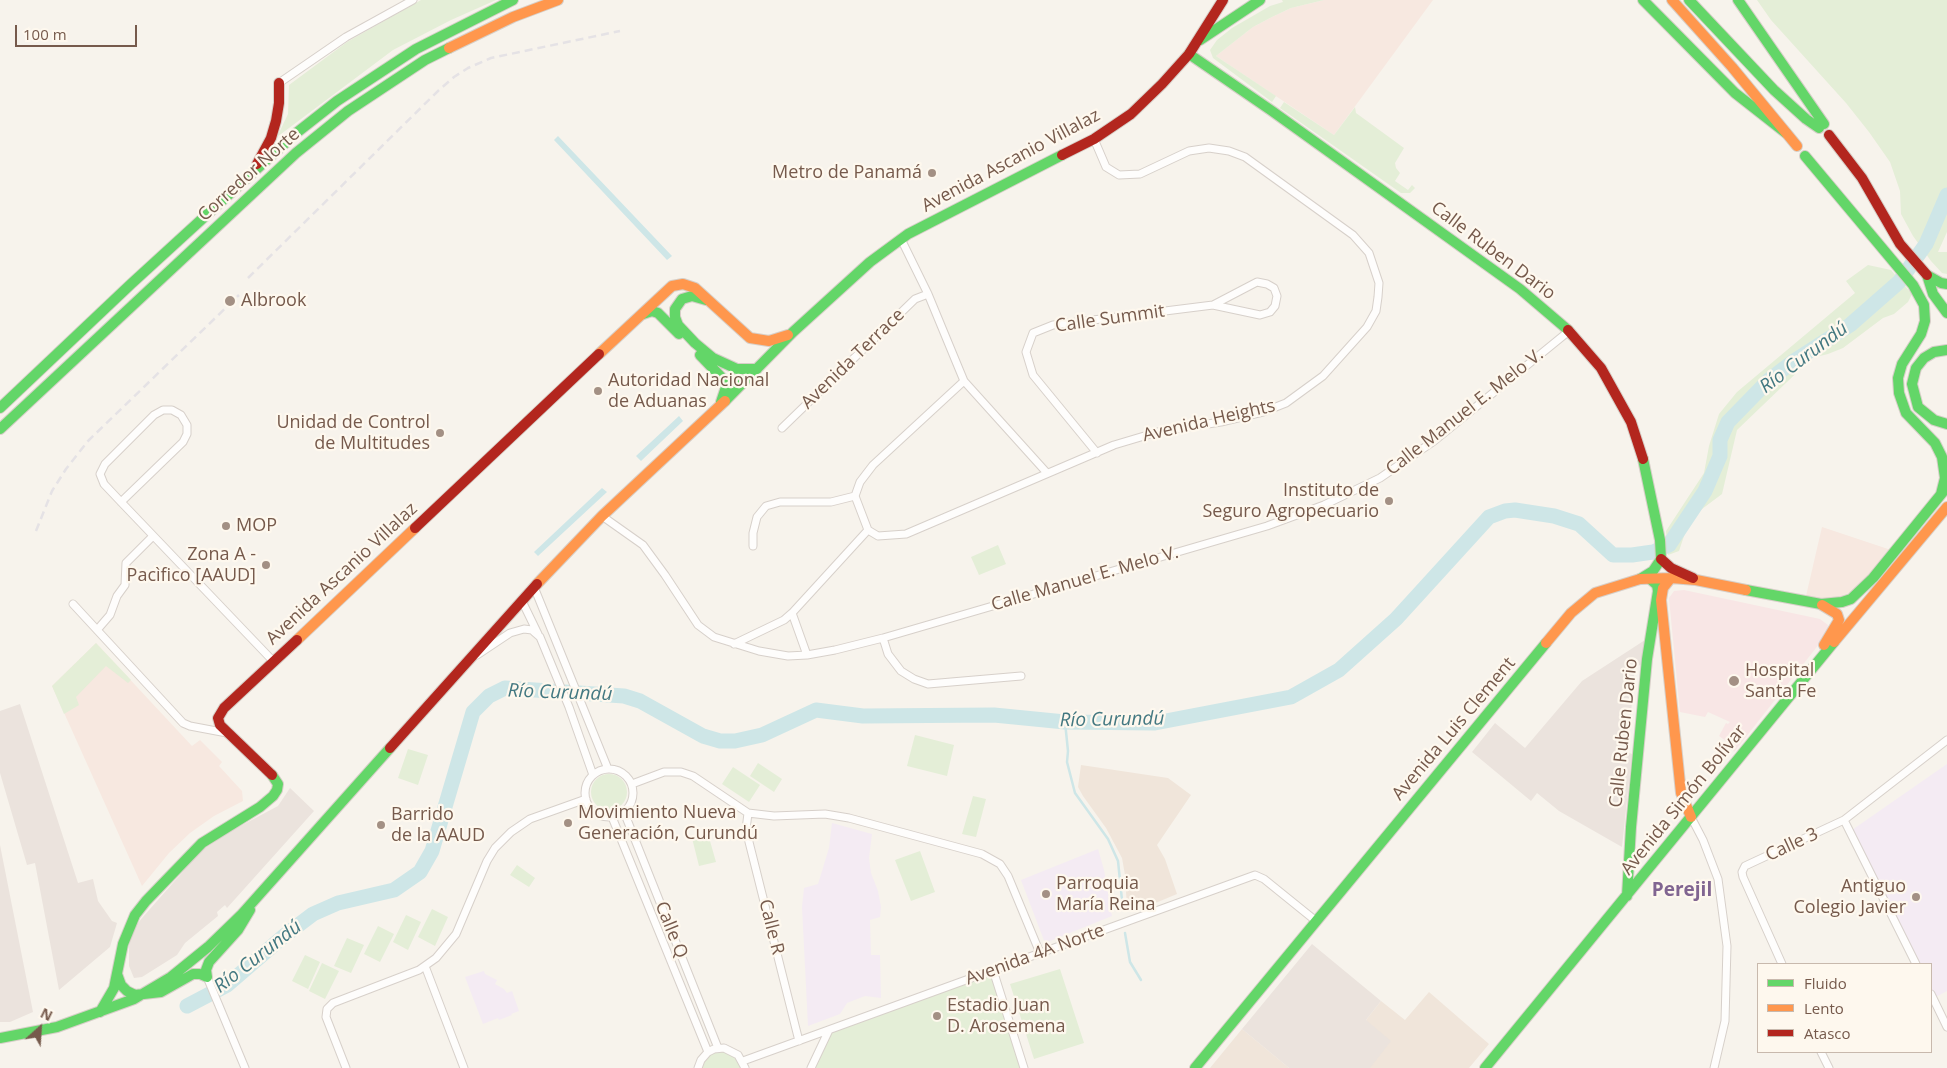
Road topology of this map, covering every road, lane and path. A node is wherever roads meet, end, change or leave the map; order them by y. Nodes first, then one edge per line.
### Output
1 (413, 0) edge
2 (513, 0) edge
3 (558, 0) edge
4 (1223, 0) edge
5 (1260, 0) edge
6 (1642, 0) edge
7 (1672, 0) edge
8 (1689, 0) edge
9 (1738, 0) edge
10 (1200, 40) junction
11 (1189, 54) junction
12 (279, 83) joint
13 (1786, 133) junction
14 (1829, 135) dead end
15 (1094, 139) junction
16 (1797, 146) dead end
17 (1805, 156) dead end
18 (251, 173) junction
19 (901, 239) junction
20 (1926, 274) junction
21 (1912, 284) junction
22 (1947, 284) edge
23 (928, 294) junction
24 (1933, 294) junction
25 (710, 302) junction
26 (1213, 305) junction
27 (1947, 313) edge
28 (641, 315) junction
29 (1568, 331) junction
30 (793, 332) junction
31 (1947, 350) edge
32 (757, 369) junction
33 (964, 381) junction
34 (720, 405) junction
35 (0, 408) edge
36 (1947, 424) edge
37 (782, 428) dead end
38 (0, 429) edge
39 (1097, 453) junction
40 (1047, 473) junction
41 (1947, 487) edge
42 (855, 496) junction
43 (1940, 496) junction
44 (121, 502) junction
45 (1947, 507) edge
46 (602, 516) junction
47 (868, 530) junction
48 (153, 536) junction
49 (753, 546) dead end
50 (1661, 558) junction
51 (1644, 578) junction
52 (1671, 578) junction
53 (1696, 580) junction
54 (534, 587) junction
55 (522, 601) junction
56 (73, 604) dead end
57 (1821, 604) junction
58 (792, 613) junction
59 (97, 630) junction
60 (1652, 634) junction
61 (1665, 634) junction
62 (540, 637) junction
63 (883, 638) junction
64 (734, 644) junction
65 (808, 655) junction
66 (471, 659) junction
67 (273, 661) junction
68 (1808, 673) junction
69 (1021, 676) dead end
70 (229, 733) junction
71 (1947, 740) edge
72 (608, 769) junction
73 (593, 775) junction
74 (632, 784) junction
75 (586, 799) junction
76 (624, 812) junction
77 (748, 813) junction
78 (612, 817) junction
79 (1691, 817) junction
80 (1844, 820) junction
81 (1627, 896) junction
82 (255, 899) junction
83 (1316, 921) junction
84 (1040, 953) junction
85 (1782, 963) edge
86 (1916, 963) edge
87 (425, 966) junction
88 (993, 970) junction
89 (117, 974) junction
90 (208, 979) junction
91 (141, 996) junction
92 (1932, 996) edge
93 (100, 1012) junction
94 (1947, 1027) edge
95 (829, 1030) junction
96 (0, 1038) edge
97 (800, 1040) junction
98 (718, 1048) junction
99 (708, 1052) junction
100 (1822, 1053) edge
101 (744, 1065) edge
102 (245, 1068) edge
103 (346, 1068) edge
104 (464, 1068) edge
105 (698, 1068) edge
106 (811, 1068) edge
107 (1024, 1068) edge
108 (1195, 1068) edge
109 (1485, 1068) edge
110 (1714, 1068) edge
111 (1829, 1068) edge

1 - 12 street
2 - 18 main road, Corredor Norte
3 - 38 main road, Corredor Norte
4 - 10 main road, Avenida Ascanio Villalaz
5 - 10 main road
6 - 13 main road
7 - 13 main road
8 - 9 main road
10 - 11 main road, Avenida Ascanio Villalaz
11 - 15 main road, Avenida Ascanio Villalaz
11 - 29 main road, Calle Ruben Dario
12 - 18 main road
13 - 16 main road
14 - 20 main road
15 - 19 main road, Avenida Ascanio Villalaz
15 - 39 street, Avenida Heights
17 - 21 main road
18 - 35 main road, Corredor Norte
19 - 23 street
19 - 30 main road, Avenida Ascanio Villalaz
20 - 22 main road
20 - 24 main road
21 - 24 main road
21 - 43 main road
23 - 33 street
23 - 37 street, Avenida Terrace
24 - 27 main road
25 - 28 main road, Avenida Ascanio Villalaz
25 - 30 main road, Avenida Ascanio Villalaz
25 - 32 main road
26 - 26 street
26 - 39 street, Calle Summit
28 - 34 main road
28 - 67 main road, Avenida Ascanio Villalaz
29 - 50 main road, Calle Ruben Dario
29 - 63 street, Calle Manuel E. Melo V.
30 - 32 main road, Avenida Ascanio Villalaz
31 - 36 main road
32 - 34 main road, Avenida Ascanio Villalaz
33 - 40 street
33 - 42 street
34 - 46 main road, Avenida Ascanio Villalaz
39 - 40 street, Avenida Heights
40 - 47 street, Avenida Heights
41 - 43 main road
42 - 47 street
42 - 49 street
43 - 57 main road
44 - 44 street
44 - 48 street
45 - 68 main road, Avenida Simón Bolívar
46 - 54 main road, Avenida Ascanio Villalaz
46 - 64 street, Calle Manuel E. Melo V.
47 - 58 street
48 - 59 street
48 - 67 street
50 - 51 main road
50 - 53 main road
51 - 52 main road, Avenida Luis Clement
51 - 60 main road, Calle Ruben Dario
51 - 83 main road, Avenida Luis Clement
52 - 53 main road, Avenida Luis Clement
52 - 61 main road
53 - 57 main road, Avenida Luis Clement
54 - 55 main road, Avenida Ascanio Villalaz
54 - 72 street
55 - 62 street
55 - 66 main road, Avenida Ascanio Villalaz
56 - 59 street
57 - 68 main road
58 - 64 street
58 - 65 street
59 - 70 street
60 - 61 main road
60 - 81 main road, Calle Ruben Dario
61 - 79 main road
62 - 66 street
62 - 73 street
63 - 65 street, Calle Manuel E. Melo V.
63 - 69 street
64 - 65 street, Calle Manuel E. Melo V.
66 - 82 main road, Avenida Ascanio Villalaz
67 - 70 main road, Avenida Ascanio Villalaz
68 - 79 main road, Avenida Simón Bolívar
70 - 89 main road, Avenida Ascanio Villalaz
71 - 80 street, Calle 3
72 - 73 street
72 - 74 street
73 - 75 street
74 - 76 street
74 - 77 street
75 - 78 street
75 - 87 street
76 - 78 street
76 - 98 street, Calle Q
77 - 84 street
77 - 97 street, Calle R
78 - 99 street, Calle Q
79 - 81 main road, Avenida Simón Bolívar
79 - 110 street
80 - 85 street, Calle 3
80 - 86 street
81 - 109 main road, Avenida Simón Bolívar
82 - 90 main road
82 - 91 main road, Avenida Ascanio Villalaz
83 - 84 street, Avenida 4A Norte
83 - 108 main road, Avenida Luis Clement
84 - 88 street, Avenida 4A Norte
87 - 103 street
87 - 104 street
88 - 95 street, Avenida 4A Norte
88 - 107 street
89 - 91 main road
89 - 93 main road, Avenida Ascanio Villalaz
90 - 91 main road
90 - 102 street
91 - 93 main road, Avenida Ascanio Villalaz
92 - 94 street
93 - 96 main road, Avenida Ascanio Villalaz
95 - 97 street, Avenida 4A Norte
95 - 106 street
97 - 101 street, Avenida 4A Norte
98 - 99 street
98 - 101 street
99 - 105 street
100 - 111 street

